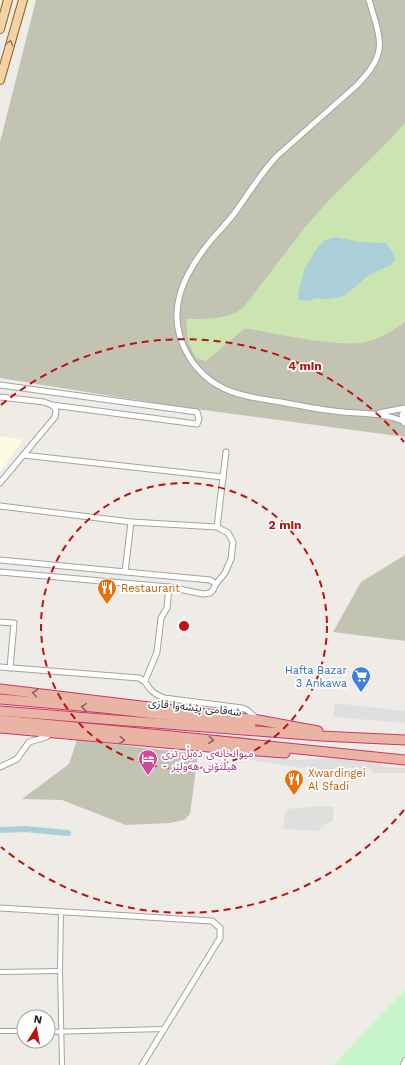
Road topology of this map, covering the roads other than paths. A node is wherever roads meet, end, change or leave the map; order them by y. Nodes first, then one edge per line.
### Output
1 (8, 0) edge
2 (23, 0) edge
3 (369, 0) edge
4 (0, 29) edge
5 (0, 80) edge
6 (0, 385) edge
7 (0, 397) edge
8 (52, 405) junction
9 (405, 408) edge
10 (376, 414) junction
11 (404, 422) edge
12 (226, 452) dead end
13 (23, 455) junction
14 (223, 477) junction
15 (0, 483) edge
16 (0, 506) edge
17 (130, 522) junction
18 (217, 527) junction
19 (0, 560) edge
20 (0, 572) edge
21 (125, 572) junction
22 (216, 584) junction
23 (169, 587) junction
24 (0, 622) edge
25 (0, 667) edge
26 (10, 668) junction
27 (145, 681) junction
28 (0, 689) edge
29 (0, 699) edge
30 (0, 711) edge
31 (0, 720) edge
32 (258, 720) junction
33 (0, 728) edge
34 (323, 732) junction
35 (52, 733) junction
36 (387, 740) junction
37 (405, 740) edge
38 (372, 757) junction
39 (405, 760) edge
40 (0, 767) edge
41 (0, 908) edge
42 (61, 912) junction
43 (60, 971) junction
44 (0, 972) edge
45 (164, 1029) junction
46 (0, 1031) edge
47 (16, 1031) edge
48 (56, 1032) edge
49 (62, 1032) junction
50 (405, 1060) edge
51 (62, 1065) edge
52 (142, 1065) edge
53 (403, 1065) edge

1 - 4 main road
5 -> 2 main road
3 - 10 street
6 - 8 street
7 - 8 street
8 - 13 street
9 - 10 street
9 - 11 street
10 - 11 street
12 - 14 street
13 - 14 street
13 - 15 street
14 - 18 street
16 - 17 street
17 - 18 street
17 - 21 street
18 - 22 street
19 - 21 street
20 - 23 street
21 - 22 street
22 - 23 street
23 - 27 street
24 - 26 street
25 - 26 street
26 - 27 street
27 - 32 street
32 -> 28 highway
34 -> 29 highway, شەقامی پێشەوا قازی
30 - 36 highway, شەقامی پێشەوا قازی
31 -> 38 highway
32 - 34 highway
33 - 35 highway
34 - 36 highway, شەقامی پێشەوا قازی
35 -> 38 highway
35 - 40 street
36 - 37 highway, شەقامی پێشەوا قازی
38 - 39 highway
41 - 42 street
42 - 43 street
42 - 45 street
43 - 44 street
43 - 49 street
45 - 49 street
45 - 52 street
46 - 47 street
48 - 49 street
49 - 51 street
50 - 53 street

